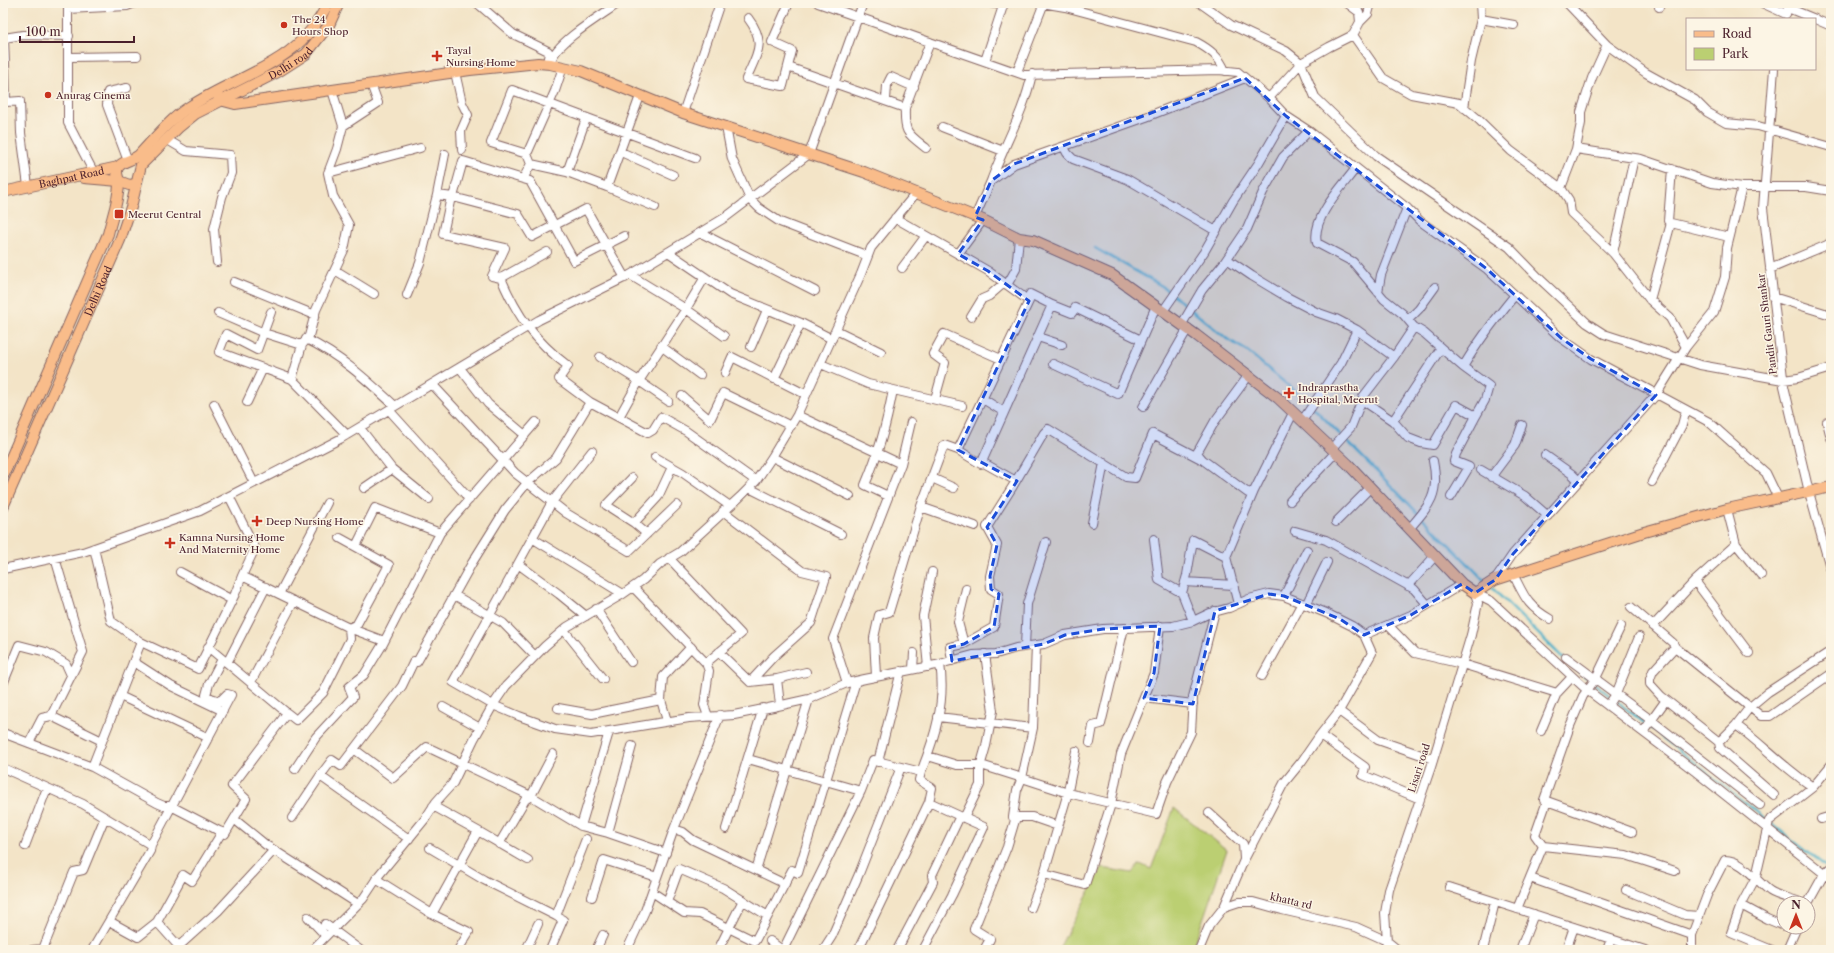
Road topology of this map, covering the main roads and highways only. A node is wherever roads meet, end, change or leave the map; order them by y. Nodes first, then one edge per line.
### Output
1 (328, 3) edge
2 (339, 3) edge
3 (236, 88) junction
4 (218, 96) junction
5 (250, 102) junction
6 (133, 159) joint
7 (118, 167) junction
8 (72, 177) junction
9 (119, 181) junction
10 (136, 184) junction
11 (3, 192) edge
12 (3, 476) edge
13 (1831, 487) edge
14 (7, 488) edge
15 (3, 507) edge

1 - 3 main road, Delhi Road
2 - 3 main road, Delhi road
3 - 4 main road, Delhi Road
3 - 5 main road
4 - 5 main road
4 - 6 main road, Delhi Road
4 - 10 main road, Delhi Road
5 - 13 main road
6 - 7 main road, Baghpat Road
7 - 8 main road, Baghpat Road
7 - 9 main road, Delhi Road
8 - 9 main road
8 - 11 main road, Baghpat Road
9 - 10 main road
9 - 12 main road, Delhi Road
10 - 14 main road, Delhi Road
14 - 15 main road, Delhi Road

